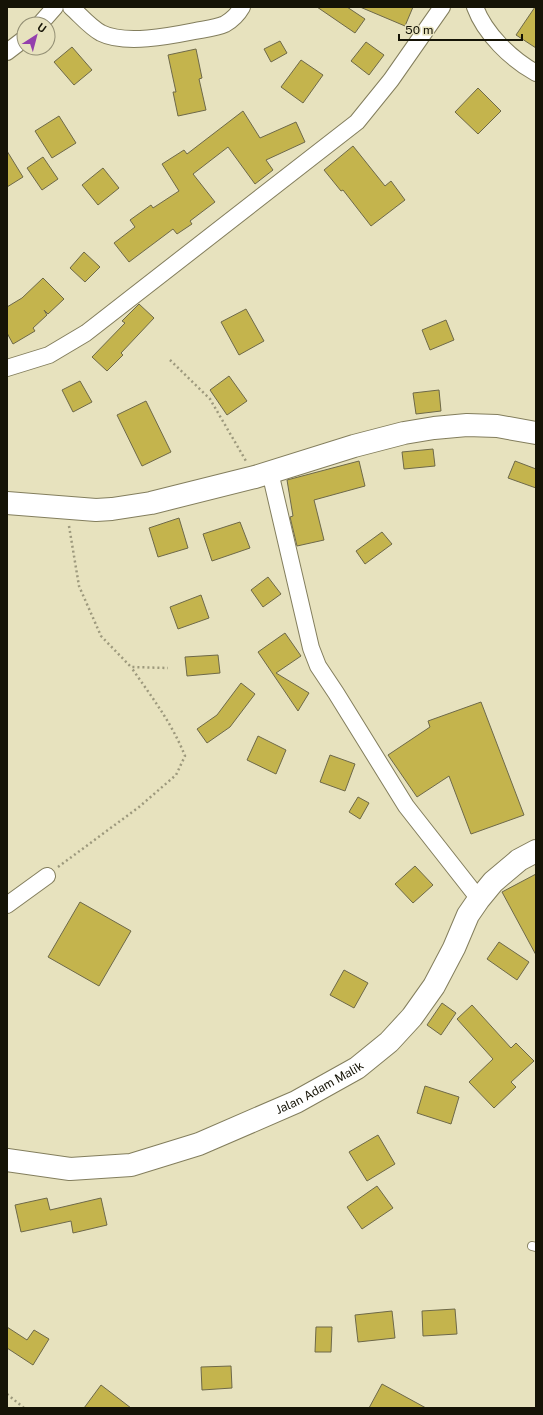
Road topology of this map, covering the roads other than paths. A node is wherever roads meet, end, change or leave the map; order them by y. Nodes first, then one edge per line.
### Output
1 (55, 7) edge
2 (72, 7) edge
3 (242, 7) edge
4 (442, 7) edge
5 (475, 7) edge
6 (47, 16) edge
7 (16, 45) edge
8 (7, 52) edge
9 (536, 73) edge
10 (7, 368) edge
11 (536, 433) edge
12 (262, 475) junction
13 (7, 503) edge
14 (536, 851) edge
15 (47, 876) road end
16 (479, 899) junction
17 (7, 905) edge
18 (7, 1160) edge

1 - 6 street
2 - 3 street
4 - 10 street
5 - 9 street
7 - 8 street
11 - 12 main road
12 - 13 main road
12 - 16 street
14 - 16 main road, Jalan Adam Malik
15 - 17 street
16 - 18 main road, Jalan Adam Malik

